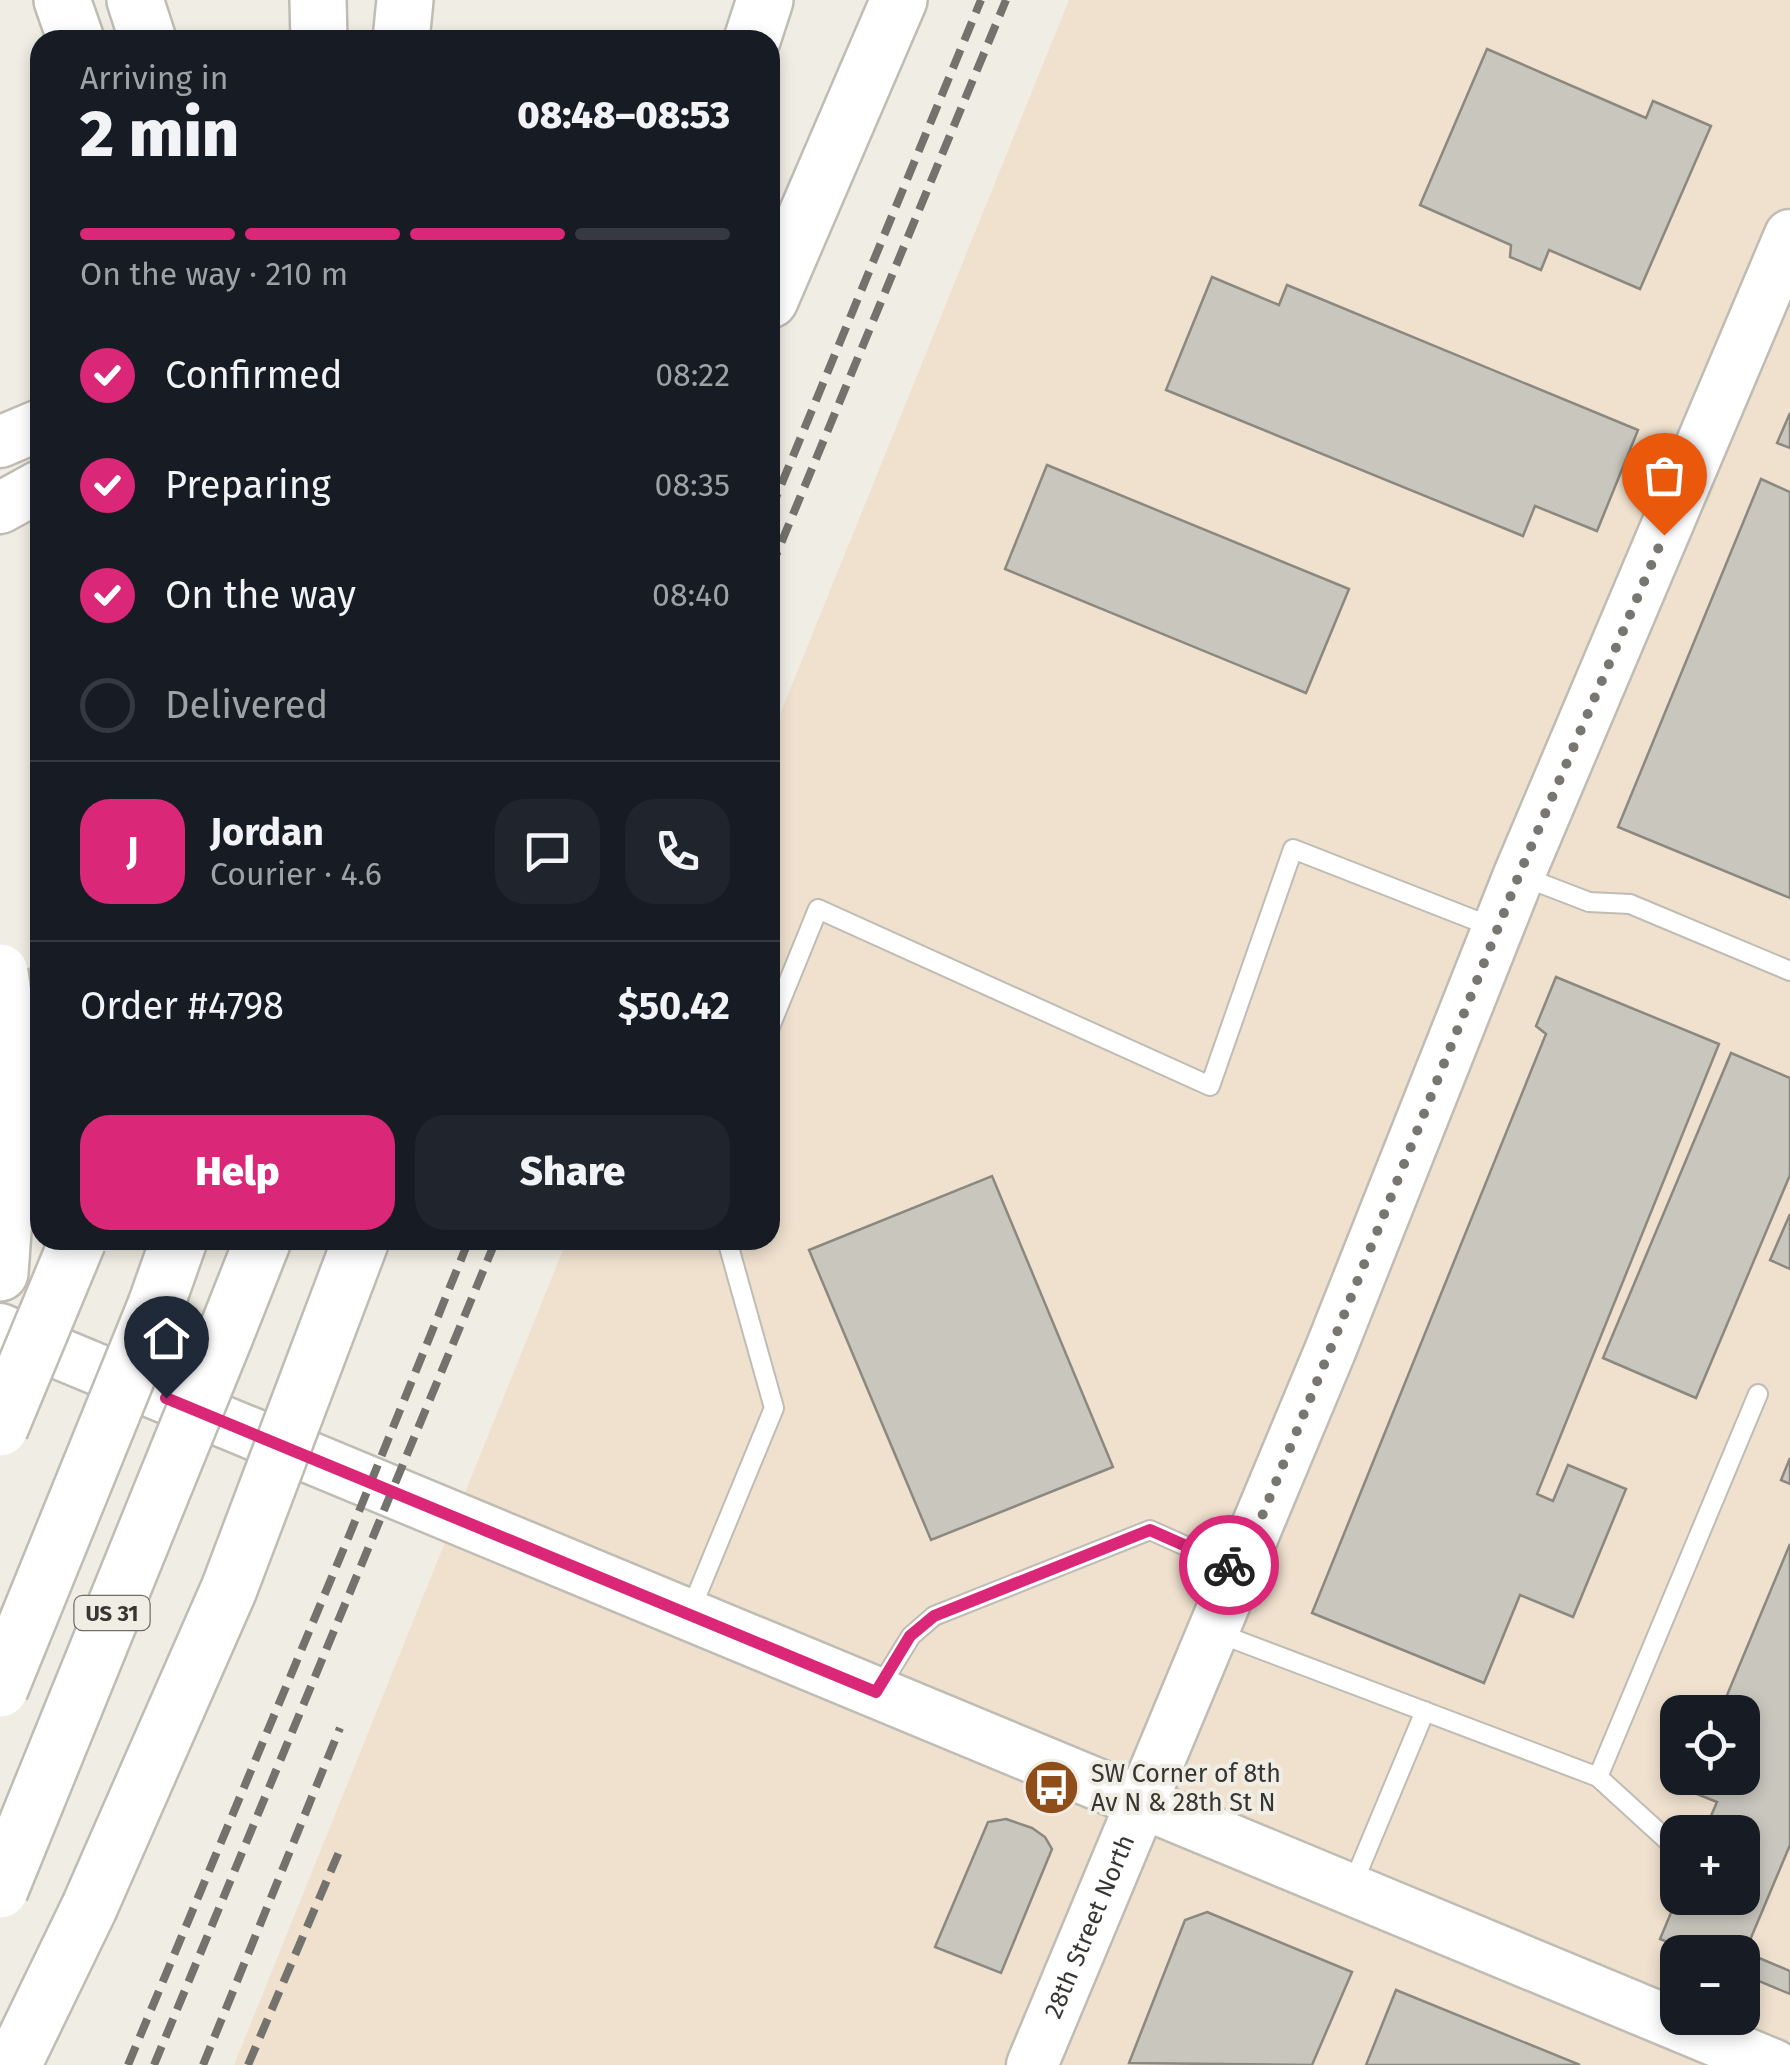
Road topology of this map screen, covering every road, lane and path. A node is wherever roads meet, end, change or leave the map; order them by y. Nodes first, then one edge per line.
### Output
1 (62, 0) edge
2 (134, 0) edge
3 (318, 0) edge
4 (394, 0) edge
5 (405, 0) edge
6 (766, 0) edge
7 (899, 0) edge
8 (72, 30) edge
9 (144, 30) edge
10 (319, 30) edge
11 (397, 30) edge
12 (400, 30) edge
13 (756, 30) edge
14 (1790, 235) edge
15 (780, 277) edge
16 (30, 430) edge
17 (0, 442) edge
18 (30, 492) edge
19 (0, 508) edge
20 (1519, 875) junction
21 (1499, 930) junction
22 (1790, 971) edge
23 (0, 972) edge
24 (780, 1003) edge
25 (30, 1062) edge
26 (0, 1135) edge
27 (74, 1250) edge
28 (175, 1250) edge
29 (259, 1250) edge
30 (357, 1250) edge
31 (730, 1250) edge
32 (0, 1273) edge
33 (0, 1329) edge
34 (1758, 1394) dead end
35 (0, 1428) edge
36 (1240, 1570) junction
37 (689, 1614) junction
38 (1214, 1632) junction
39 (0, 1689) edge
40 (876, 1692) junction
41 (1424, 1711) junction
42 (1598, 1776) junction
43 (1143, 1803) junction
44 (1660, 1833) edge
45 (0, 1890) edge
46 (1350, 1890) junction
47 (89, 1908) junction
48 (13, 2065) edge
49 (46, 2065) edge
50 (1032, 2065) edge
51 (1774, 2065) edge

1 - 8 main road
2 - 9 main road
3 - 10 main road
4 - 11 main road
5 - 12 main road
6 - 13 main road
7 - 15 main road
14 - 20 street, 28th Street North
16 - 17 street
18 - 19 street
20 - 21 street, 28th Street North
20 - 22 lane
21 - 24 lane
21 - 36 street, 28th Street North
23 - 32 main road, bridge
25 - 26 main road, bridge
27 - 35 main road, bridge
28 - 39 main road, US 31, bridge
29 - 45 main road, US 31, bridge
30 - 47 main road, bridge
31 - 37 lane
33 - 37 street
34 - 42 lane
36 - 38 street, 28th Street North
36 - 40 lane
37 - 40 street
38 - 41 lane
38 - 43 street, 28th Street North
40 - 43 street
41 - 42 lane
41 - 46 lane
42 - 44 lane
43 - 46 street
43 - 50 street, 28th Street North
46 - 51 street
47 - 48 main road
47 - 49 main road

